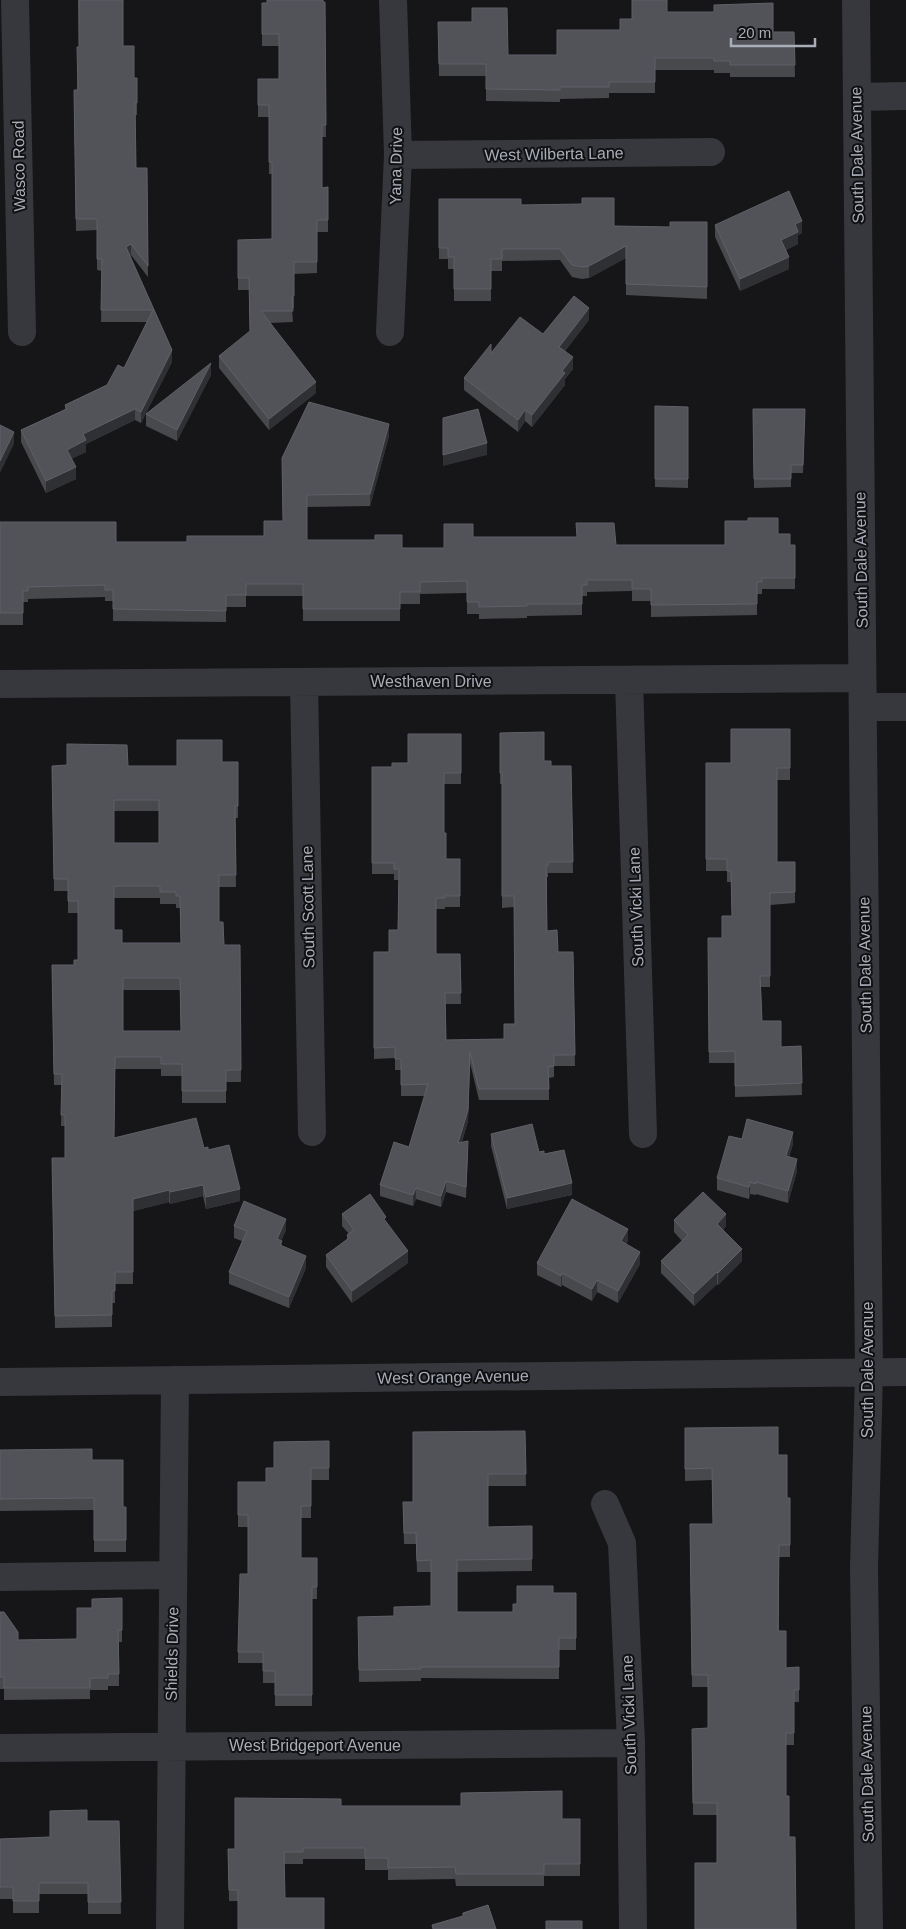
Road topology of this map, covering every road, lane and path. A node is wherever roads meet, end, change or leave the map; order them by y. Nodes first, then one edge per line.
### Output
1 (16, 0) edge
2 (394, 0) edge
3 (856, 0) edge
4 (906, 96) edge
5 (857, 97) junction
6 (711, 152) dead end
7 (398, 155) junction
8 (22, 332) dead end
9 (390, 332) dead end
10 (862, 678) junction
11 (629, 680) junction
12 (304, 682) junction
13 (0, 684) edge
14 (863, 707) junction
15 (906, 707) edge
16 (312, 1132) dead end
17 (643, 1134) dead end
18 (868, 1372) junction
19 (906, 1372) edge
20 (175, 1380) junction
21 (0, 1382) edge
22 (605, 1504) dead end
23 (173, 1575) junction
24 (0, 1577) edge
25 (630, 1743) junction
26 (171, 1746) junction
27 (0, 1748) edge
28 (170, 1929) edge
29 (633, 1929) edge
30 (869, 1929) edge

1 - 8 street, Wasco Road
2 - 7 street, Yana Drive
3 - 5 street, South Dale Avenue
4 - 5 street
5 - 10 street, South Dale Avenue
6 - 7 street, West Wilberta Lane
7 - 9 street, Yana Drive
10 - 11 street, Westhaven Drive
10 - 14 street, South Dale Avenue
11 - 12 street, Westhaven Drive
11 - 17 street, South Vicki Lane
12 - 13 street, Westhaven Drive
12 - 16 street, South Scott Lane
14 - 15 street
14 - 18 street, South Dale Avenue
18 - 19 street, West Orange Avenue
18 - 20 street, West Orange Avenue
18 - 30 street, South Dale Avenue
20 - 21 street, West Orange Avenue
20 - 23 street, Shields Drive
22 - 25 street, South Vicki Lane
23 - 24 street
23 - 26 street, Shields Drive
25 - 26 street, West Bridgeport Avenue
25 - 29 street, South Vicki Lane
26 - 27 street, West Bridgeport Avenue
26 - 28 street, Shields Drive

